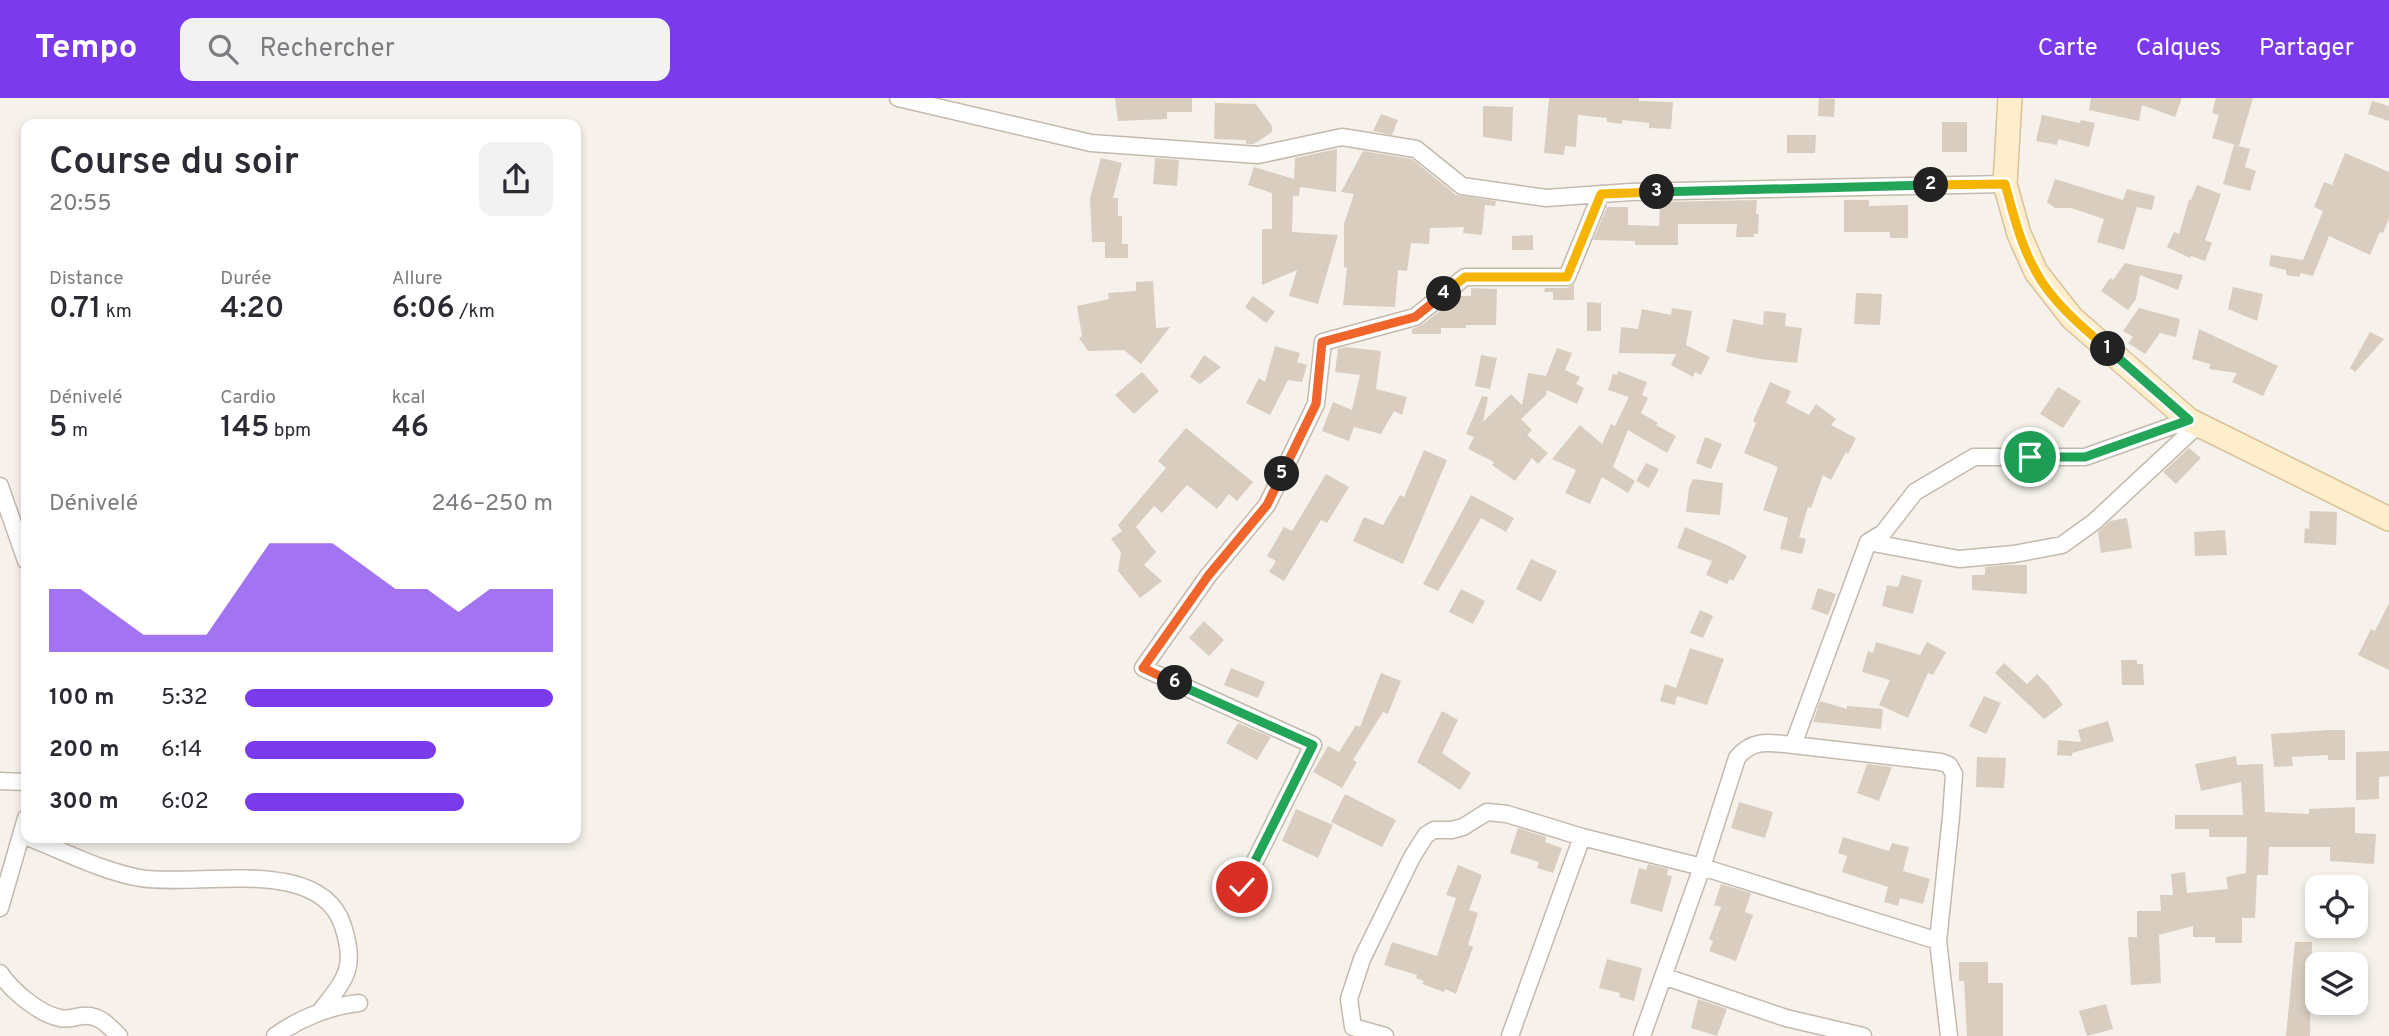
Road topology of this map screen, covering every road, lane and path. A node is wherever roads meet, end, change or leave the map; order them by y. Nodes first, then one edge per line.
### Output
1 (898, 98) edge
2 (2010, 98) edge
3 (2005, 184) junction
4 (1601, 194) junction
5 (2193, 422) junction
6 (0, 486) edge
7 (2389, 519) edge
8 (1868, 542) junction
9 (21, 547) edge
10 (1793, 745) junction
11 (0, 781) edge
12 (21, 782) edge
13 (1582, 837) junction
14 (24, 843) edge
15 (42, 843) edge
16 (1702, 867) junction
17 (1242, 887) dead end
18 (0, 908) edge
19 (1938, 941) junction
20 (0, 973) edge
21 (1663, 976) junction
22 (359, 1003) dead end
23 (320, 1012) junction
24 (119, 1036) edge
25 (275, 1036) edge
26 (1385, 1036) edge
27 (1510, 1036) edge
28 (1642, 1036) edge
29 (1863, 1036) edge
30 (1950, 1036) edge

1 - 4 street
2 - 3 street
3 - 4 street
3 - 5 street
4 - 17 street
5 - 7 street
5 - 8 street
5 - 8 street
6 - 9 street
8 - 10 street
10 - 16 street
10 - 19 street
11 - 12 street
13 - 16 street
13 - 26 street
13 - 27 street
14 - 18 street
15 - 23 street
16 - 19 street
16 - 21 street
19 - 30 street
20 - 24 street
21 - 28 street
21 - 29 street
22 - 23 street
23 - 25 street

